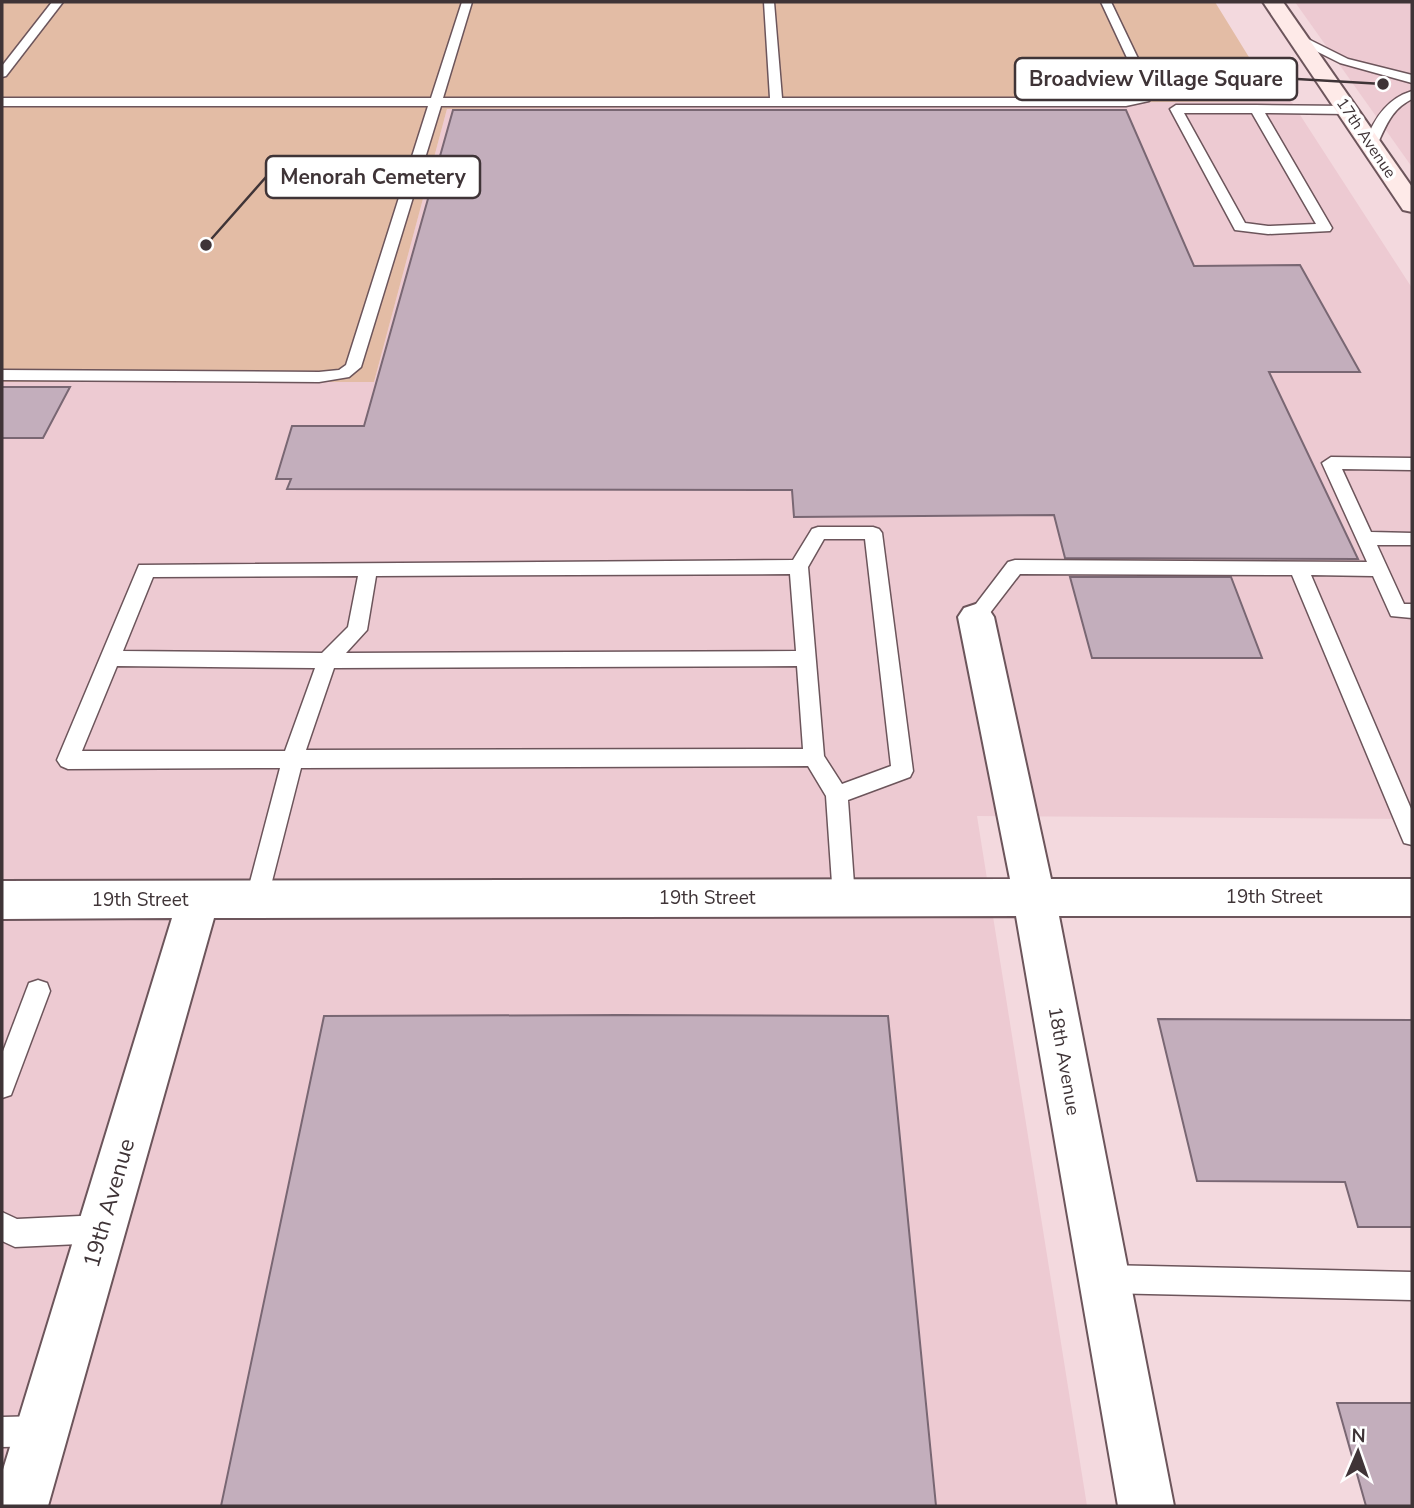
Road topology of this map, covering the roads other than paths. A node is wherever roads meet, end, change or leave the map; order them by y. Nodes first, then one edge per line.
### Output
1 (58, 2) edge
2 (467, 2) edge
3 (769, 2) edge
4 (1106, 2) edge
5 (1273, 2) edge
6 (1298, 38) junction
7 (2, 73) edge
8 (1412, 79) edge
9 (1412, 95) edge
10 (2, 102) edge
11 (437, 102) junction
12 (776, 102) junction
13 (1256, 109) junction
14 (1347, 110) junction
15 (1371, 144) junction
16 (1412, 205) edge
17 (2, 375) edge
18 (1412, 464) edge
19 (1364, 538) junction
20 (1412, 539) edge
21 (799, 567) junction
22 (1299, 569) junction
23 (1380, 569) junction
24 (368, 571) junction
25 (1412, 611) edge
26 (976, 617) joint
27 (109, 658) junction
28 (806, 658) junction
29 (327, 661) junction
30 (814, 757) junction
31 (293, 759) junction
32 (837, 795) junction
33 (1412, 836) edge
34 (1034, 897) junction
35 (1412, 897) edge
36 (844, 898) junction
37 (2, 900) edge
38 (198, 901) junction
39 (256, 901) junction
40 (38, 991) dead end
41 (2, 1086) edge
42 (2, 1226) edge
43 (102, 1229) junction
44 (1104, 1279) junction
45 (1412, 1286) edge
46 (22, 1432) edge
47 (20, 1506) edge
48 (1146, 1506) edge

1 - 7 lane
2 - 11 lane
3 - 12 lane
4 - 12 lane
5 - 6 street, 17th Avenue
6 - 8 lane
6 - 14 street, 17th Avenue
9 - 15 lane
10 - 11 lane
11 - 12 lane
11 - 17 lane
13 - 13 lane
13 - 14 lane
14 - 15 street, 17th Avenue
15 - 16 street, 17th Avenue
18 - 19 lane
19 - 20 lane
19 - 23 lane
21 - 24 lane
21 - 28 lane
21 - 32 lane
22 - 23 lane
22 - 26 lane
22 - 33 lane
23 - 25 lane
24 - 27 lane
24 - 29 lane
26 - 34 street, 18th Avenue
27 - 29 lane
27 - 31 lane
28 - 29 lane
28 - 30 lane
29 - 31 lane
30 - 31 lane
30 - 32 lane
31 - 39 lane
32 - 36 lane
34 - 35 street, 19th Street
34 - 36 street, 19th Street
34 - 44 street, 18th Avenue
36 - 39 street, 19th Street
37 - 38 street, 19th Street
38 - 39 street, 19th Street
38 - 43 street, 19th Avenue
40 - 41 lane
42 - 43 lane
43 - 46 street, 19th Avenue
44 - 45 lane
44 - 48 street, 18th Avenue
46 - 47 street, 19th Avenue

